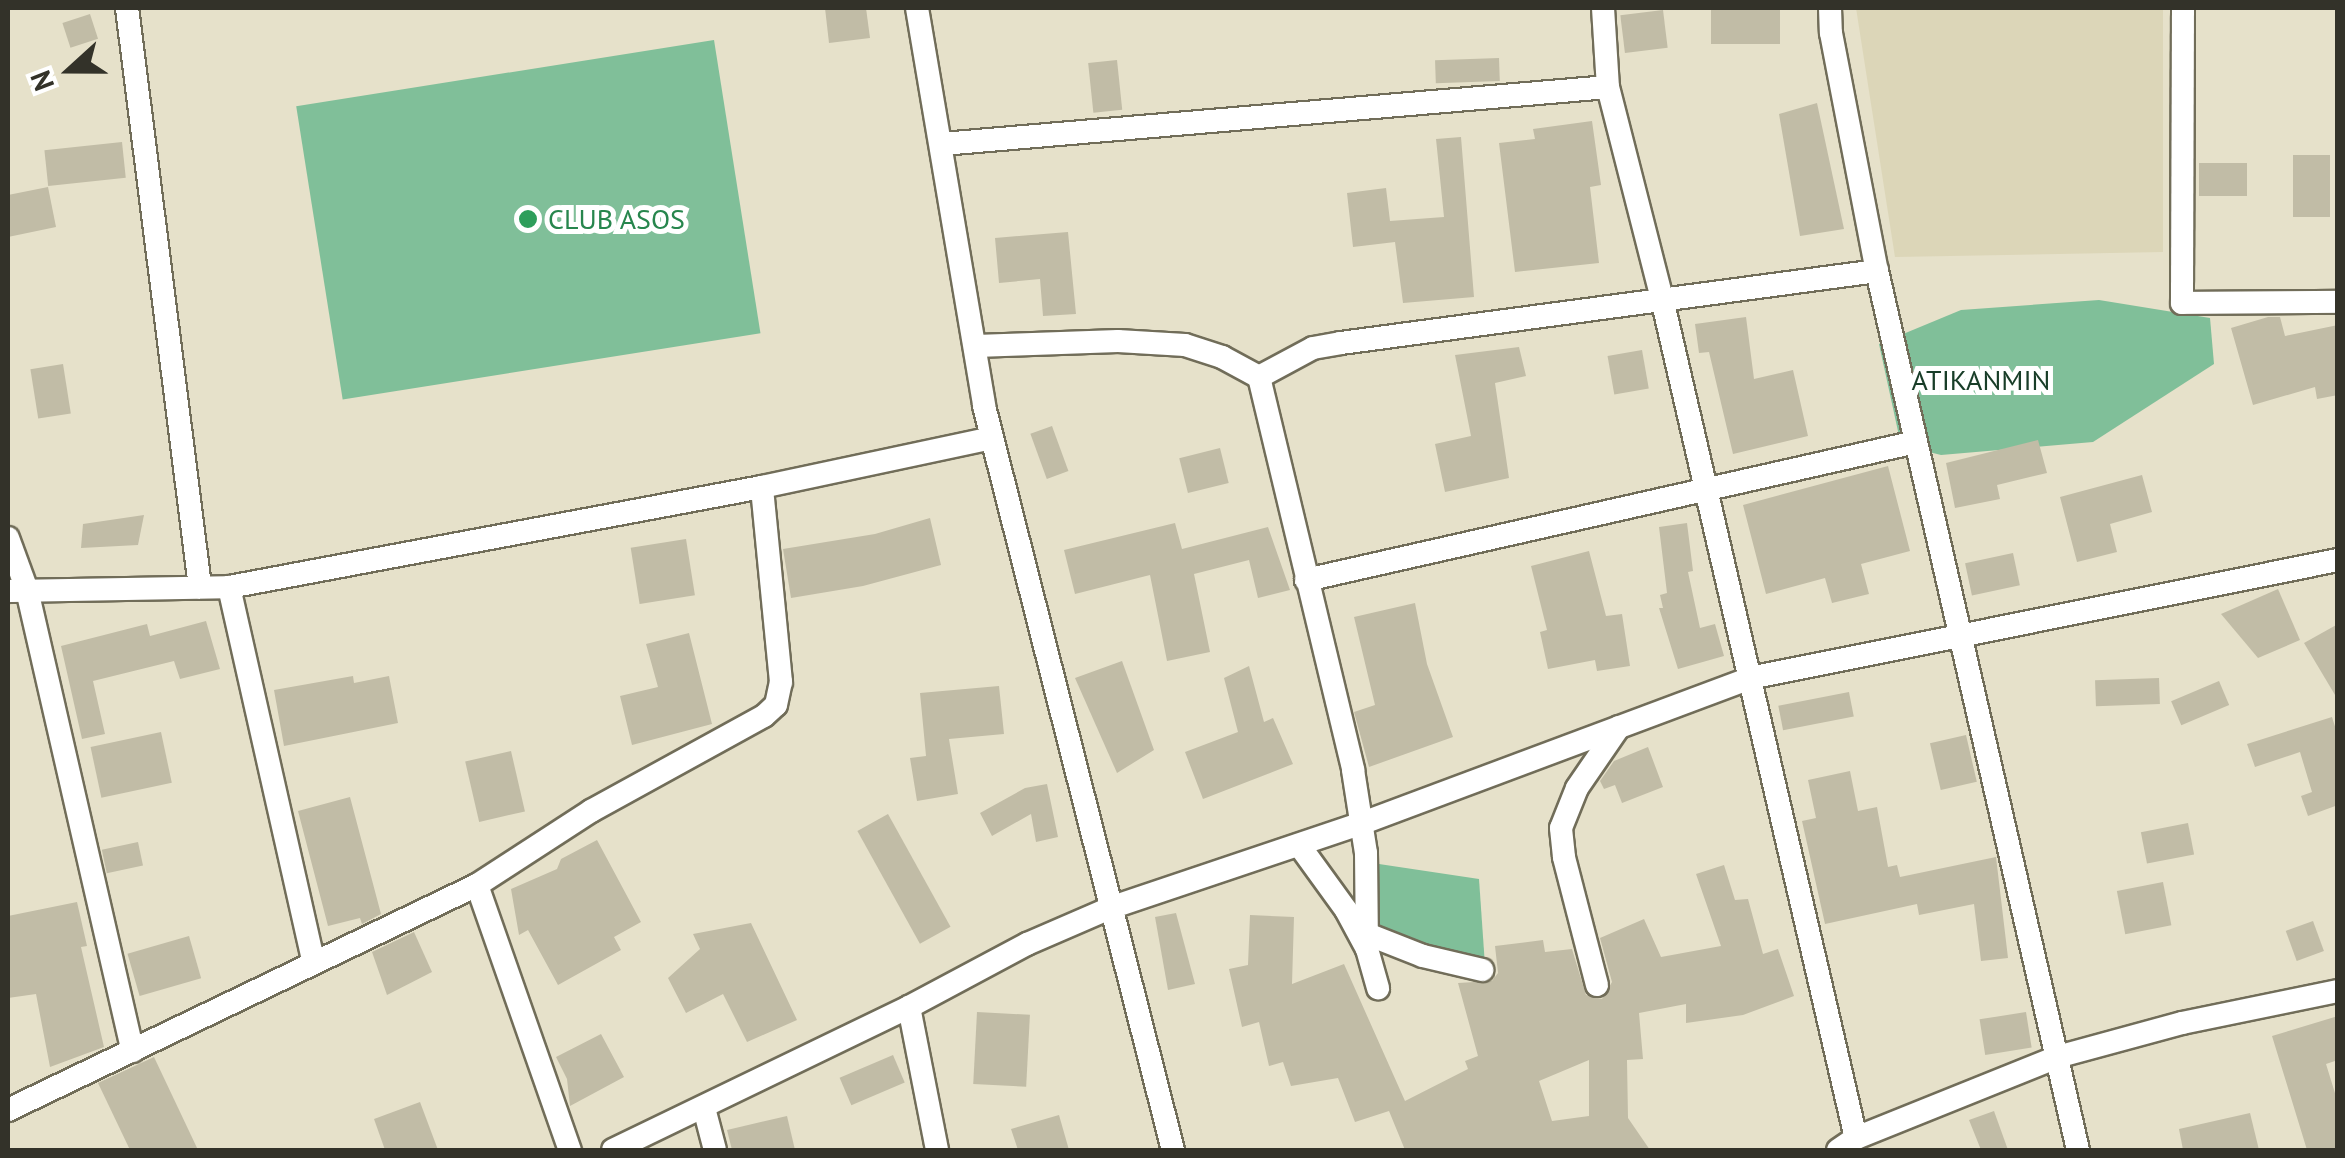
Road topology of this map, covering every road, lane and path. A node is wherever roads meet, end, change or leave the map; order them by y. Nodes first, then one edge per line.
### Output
1 (127, 8) edge
2 (917, 8) edge
3 (1604, 8) edge
4 (1830, 8) edge
5 (2183, 8) edge
6 (1608, 86) junction
7 (942, 144) junction
8 (1877, 271) junction
9 (2338, 302) edge
10 (1663, 303) junction
11 (976, 346) junction
12 (1258, 377) junction
13 (992, 438) junction
14 (1916, 442) junction
15 (762, 487) junction
16 (1704, 490) junction
17 (8, 538) edge
18 (2338, 560) edge
19 (1306, 580) junction
20 (229, 586) junction
21 (200, 587) junction
22 (17, 590) edge
23 (1960, 636) junction
24 (1750, 678) junction
25 (1619, 726) junction
26 (1360, 824) junction
27 (1299, 845) junction
28 (476, 885) junction
29 (1110, 908) junction
30 (1366, 941) junction
31 (312, 961) junction
32 (1482, 970) dead end
33 (1597, 985) dead end
34 (1378, 988) dead end
35 (2338, 991) edge
36 (909, 1007) junction
37 (134, 1051) junction
38 (2057, 1057) junction
39 (704, 1108) junction
40 (8, 1110) edge
41 (1847, 1144) edge
42 (570, 1150) edge
43 (613, 1150) edge
44 (715, 1150) edge
45 (937, 1150) edge
46 (1173, 1150) edge
47 (2078, 1150) edge

1 - 21 street
2 - 7 street
3 - 6 street
4 - 8 street
5 - 9 street
6 - 7 street
6 - 10 street
7 - 11 street
8 - 10 street
8 - 14 street
10 - 12 street
10 - 16 street
11 - 12 street
11 - 13 street
12 - 19 street
13 - 15 street
13 - 29 street
14 - 16 street
14 - 23 street
15 - 20 street
15 - 28 street
16 - 19 street
16 - 24 street
17 - 22 street
18 - 23 street
19 - 26 street
20 - 21 street
20 - 31 street
21 - 22 street
22 - 37 street
23 - 24 street
23 - 38 street
24 - 25 street
24 - 41 street
25 - 26 street
25 - 33 street
26 - 27 street
26 - 30 street
27 - 29 street
27 - 30 street
28 - 31 street
28 - 42 street
29 - 36 street
29 - 46 street
30 - 32 street
30 - 34 street
31 - 37 street
35 - 38 street
36 - 39 street
36 - 45 street
37 - 40 street
38 - 41 street
38 - 47 street
39 - 43 street
39 - 44 street

